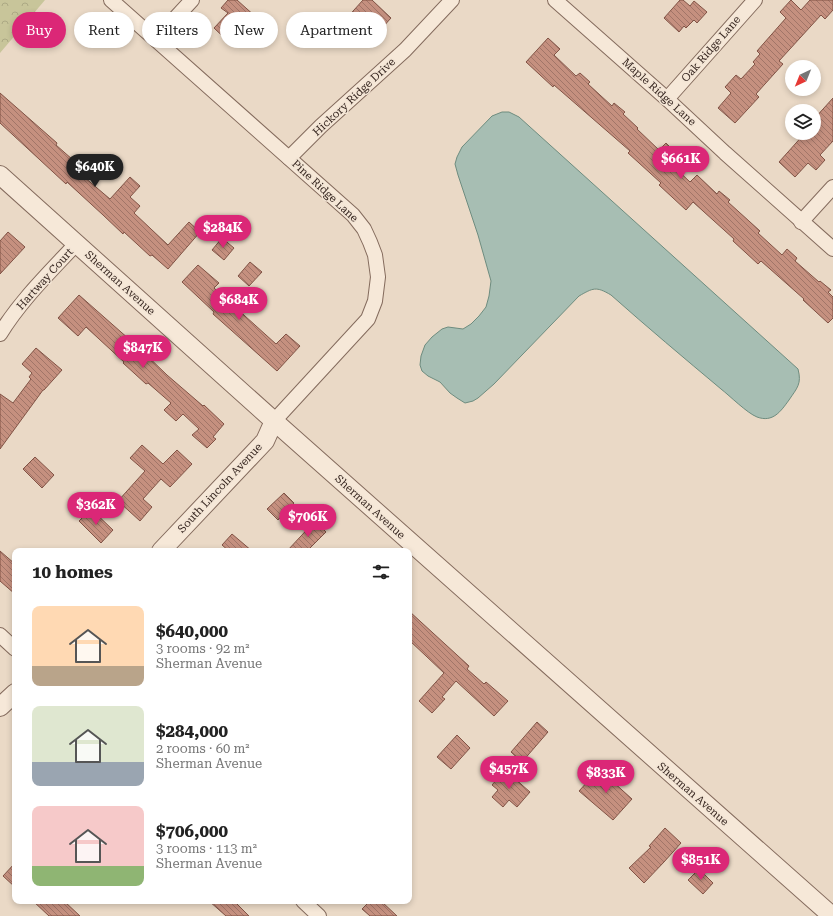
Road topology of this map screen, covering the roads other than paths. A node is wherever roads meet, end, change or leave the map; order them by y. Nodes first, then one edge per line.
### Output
1 (111, 0) edge
2 (192, 0) edge
3 (452, 0) edge
4 (555, 0) edge
5 (755, 0) edge
6 (181, 12) edge
7 (142, 27) edge
8 (166, 48) edge
9 (667, 99) junction
10 (289, 158) junction
11 (0, 176) edge
12 (833, 188) edge
13 (801, 222) junction
14 (76, 244) junction
15 (833, 249) edge
16 (0, 334) edge
17 (274, 421) junction
18 (164, 548) edge
19 (0, 635) edge
20 (12, 646) edge
21 (12, 696) edge
22 (0, 707) edge
23 (306, 904) edge
24 (319, 916) edge
25 (832, 916) edge

1 - 7 street, Pine Ridge Lane
2 - 6 street
3 - 10 street, Hickory Ridge Drive
4 - 9 street, Maple Ridge Lane
5 - 9 street, Oak Ridge Lane
8 - 10 street, Pine Ridge Lane
9 - 13 street, Maple Ridge Lane
10 - 17 street, Pine Ridge Lane
11 - 14 street, Sherman Avenue
12 - 13 street
13 - 15 street, Maple Ridge Lane
14 - 16 street, Hartway Court
14 - 17 street, Sherman Avenue
17 - 18 street, South Lincoln Avenue
17 - 25 street, Sherman Avenue
19 - 20 street
21 - 22 street
23 - 24 street

